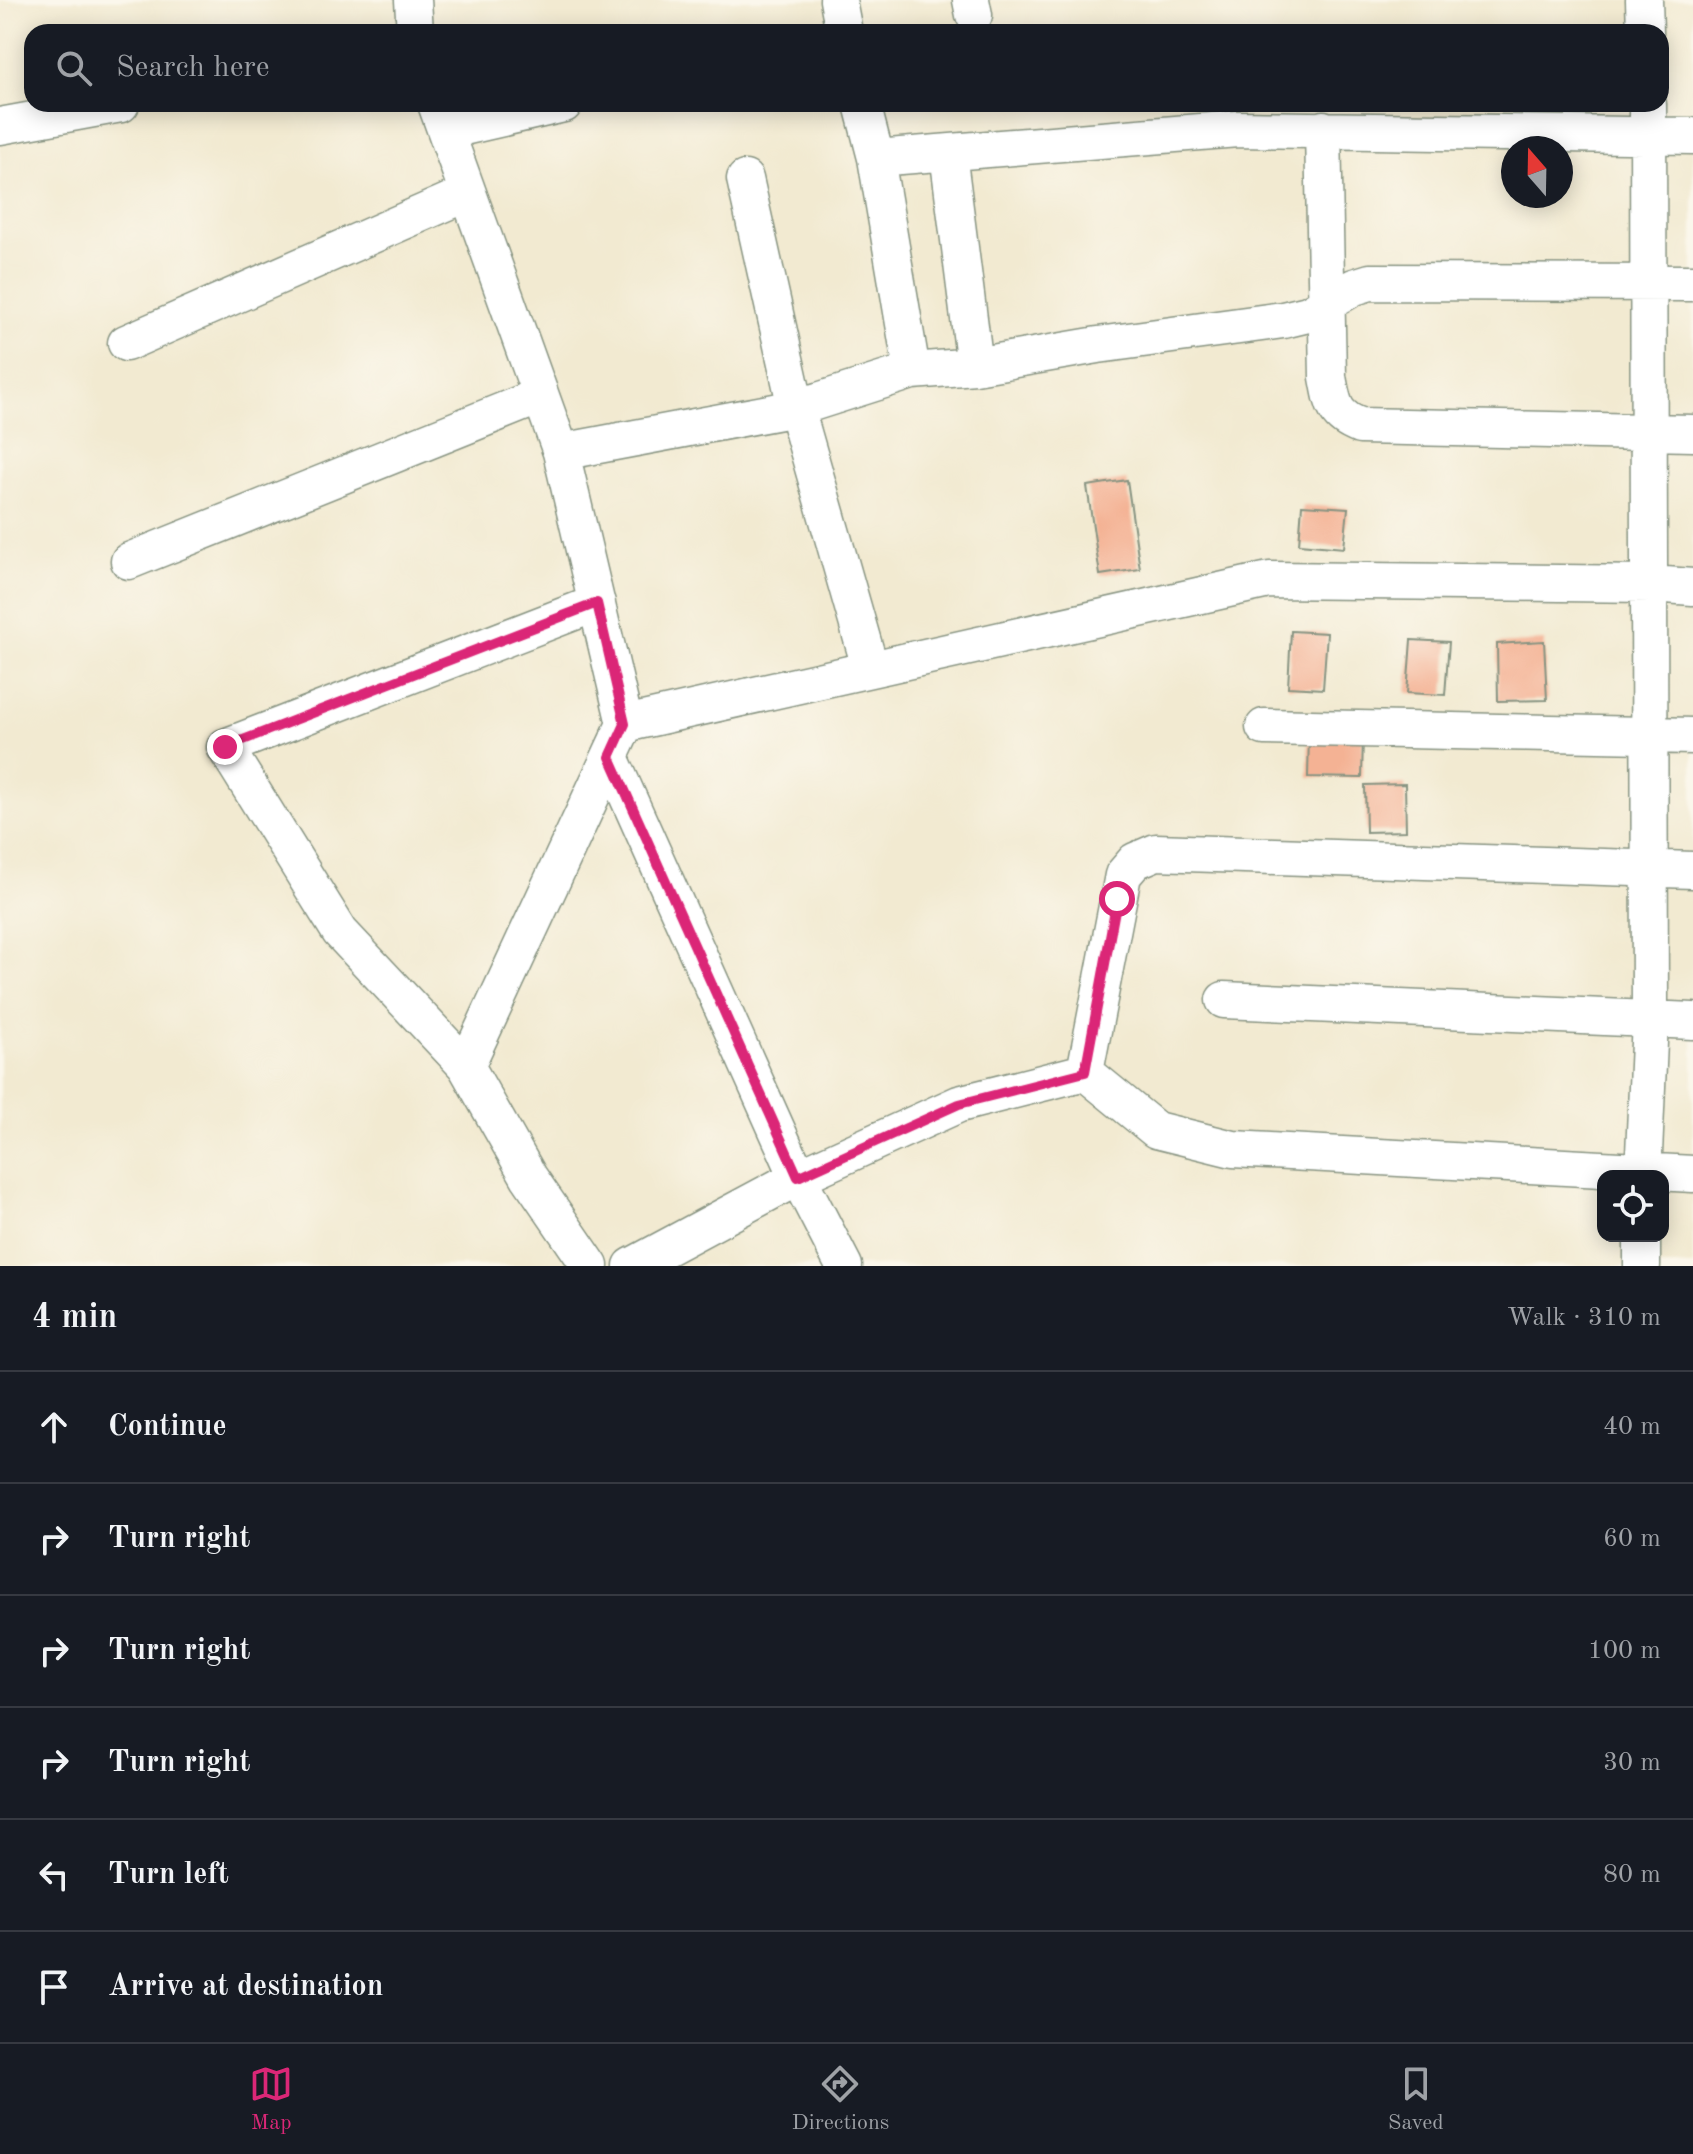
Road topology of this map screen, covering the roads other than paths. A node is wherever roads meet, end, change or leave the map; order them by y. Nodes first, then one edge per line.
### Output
1 (413, 0) edge
2 (838, 0) edge
3 (1644, 0) edge
4 (414, 24) edge
5 (842, 24) edge
6 (1645, 24) edge
7 (77, 112) edge
8 (494, 112) edge
9 (864, 112) edge
10 (441, 118) edge
11 (1649, 120) edge
12 (0, 126) edge
13 (1323, 129) junction
14 (1693, 136) edge
15 (948, 153) junction
16 (876, 158) junction
17 (745, 179) dead end
18 (468, 193) junction
19 (1650, 283) junction
20 (1693, 283) edge
21 (1326, 303) junction
22 (126, 343) dead end
23 (975, 366) junction
24 (912, 371) junction
25 (540, 396) junction
26 (796, 408) junction
27 (1649, 432) junction
28 (1693, 433) edge
29 (561, 452) junction
30 (129, 561) dead end
31 (1651, 584) junction
32 (1693, 587) edge
33 (597, 603) junction
34 (870, 667) junction
35 (625, 724) junction
36 (1264, 727) dead end
37 (1651, 734) junction
38 (1693, 736) edge
39 (610, 757) junction
40 (1649, 869) junction
41 (1693, 870) edge
42 (1224, 1000) dead end
43 (1650, 1020) junction
44 (1693, 1021) edge
45 (466, 1066) junction
46 (1085, 1072) junction
47 (1643, 1170) edge
48 (1597, 1171) edge
49 (1669, 1174) edge
50 (1693, 1174) edge
51 (798, 1177) junction
52 (1642, 1242) edge
53 (590, 1266) edge
54 (632, 1266) edge
55 (844, 1266) edge
56 (1642, 1266) edge

1 - 4 street
2 - 5 street
3 - 6 street
7 - 12 street
8 - 10 street
9 - 16 street
10 - 18 street
11 - 13 street
11 - 14 street
11 - 19 street
13 - 15 street
13 - 21 street
15 - 16 street
15 - 23 street
16 - 24 street
17 - 26 street
18 - 22 street
18 - 25 street
19 - 20 street
19 - 21 street
19 - 27 street
21 - 23 street
21 - 27 street
23 - 24 street
24 - 26 street
25 - 29 street
25 - 30 street
26 - 29 street
26 - 34 street
27 - 28 street
27 - 31 street
29 - 33 street
31 - 32 street
31 - 34 street
31 - 37 street
33 - 35 street
33 - 45 street
34 - 35 street
35 - 39 street
36 - 37 street
37 - 38 street
37 - 40 street
39 - 45 street
39 - 51 street
40 - 41 street
40 - 43 street
40 - 46 street
42 - 43 street
43 - 44 street
43 - 47 street
45 - 53 street
46 - 48 street
46 - 51 street
49 - 50 street
51 - 54 street
51 - 55 street
52 - 56 street

